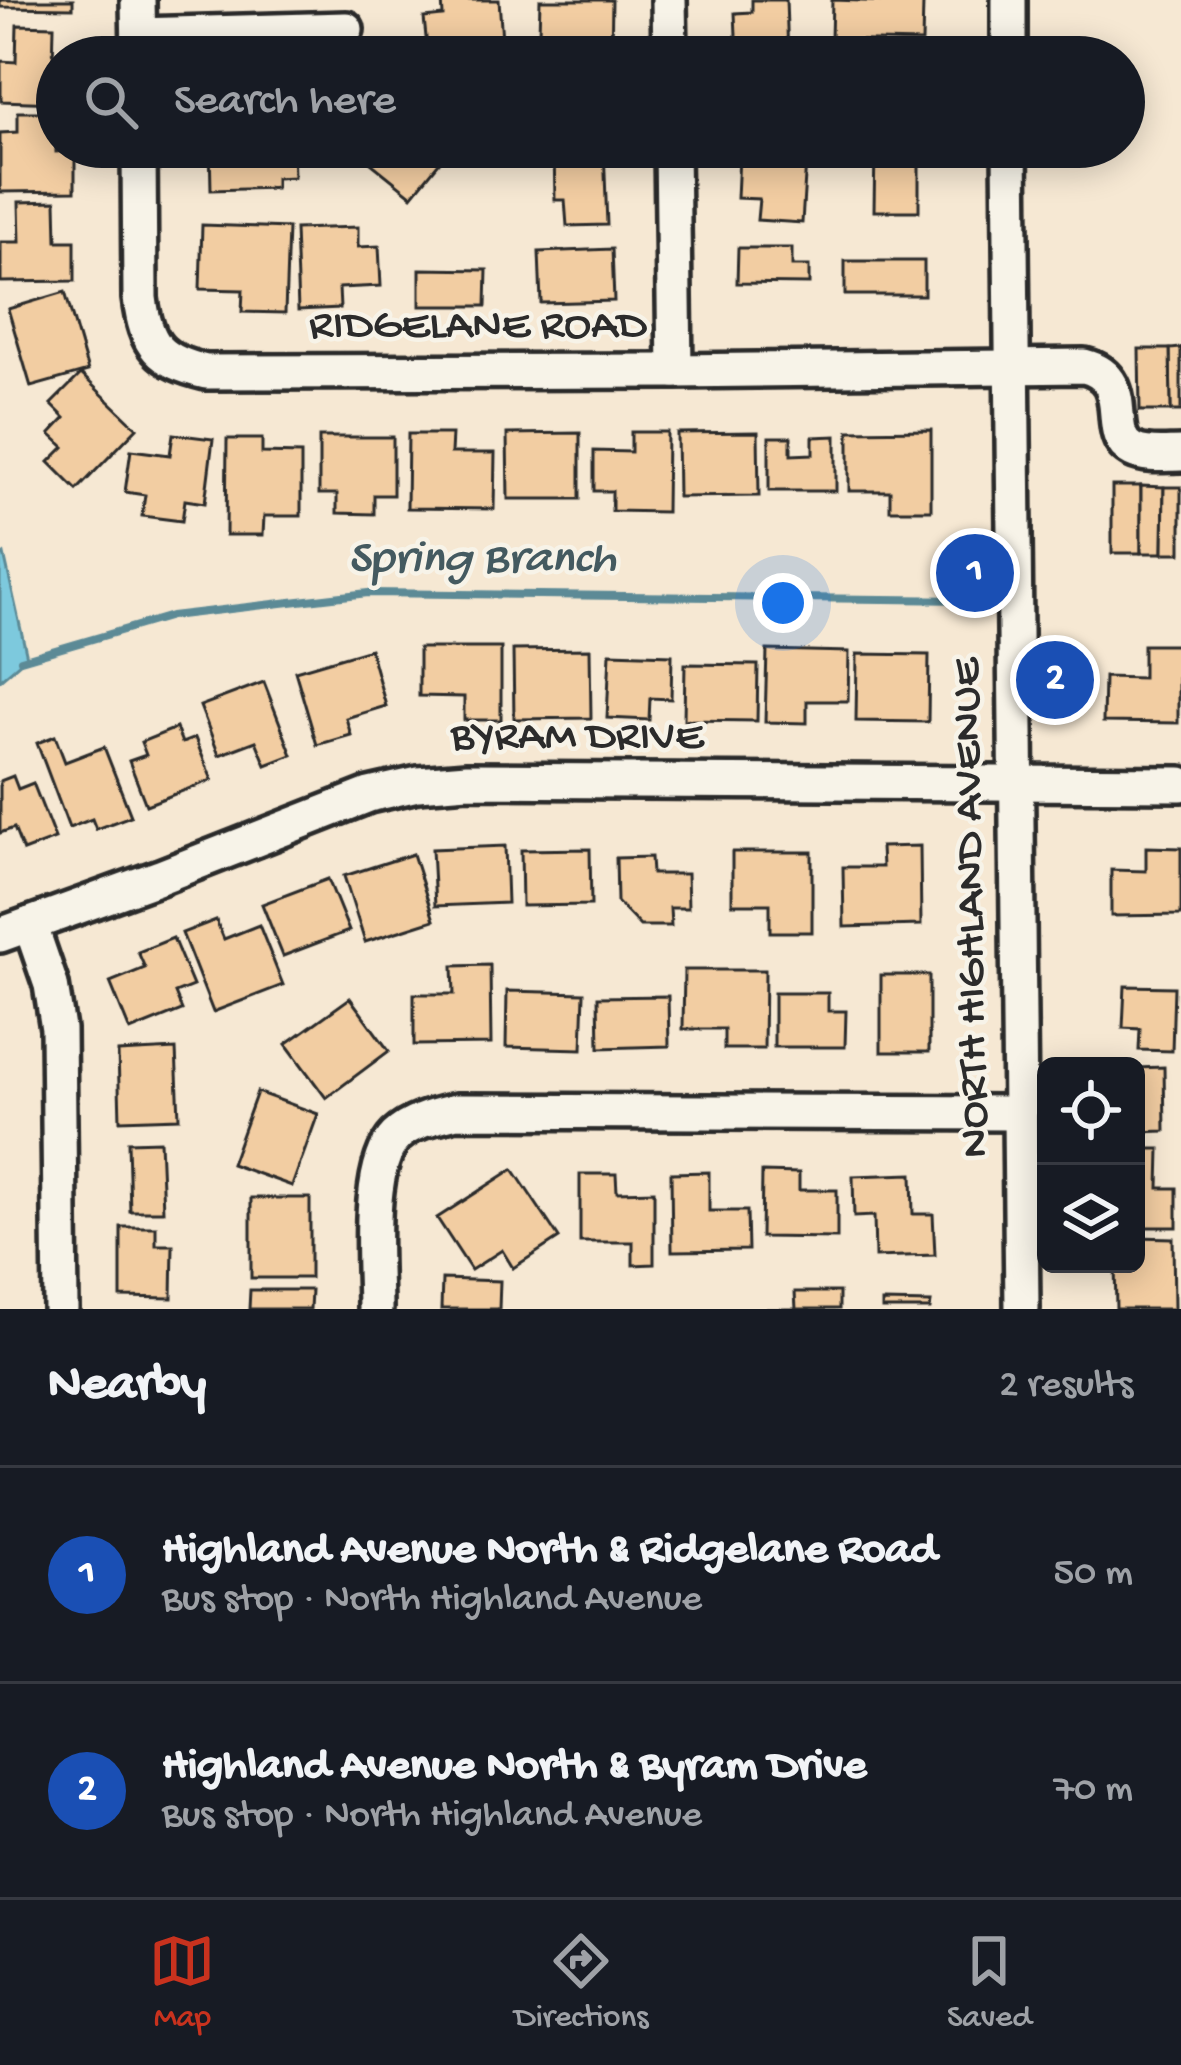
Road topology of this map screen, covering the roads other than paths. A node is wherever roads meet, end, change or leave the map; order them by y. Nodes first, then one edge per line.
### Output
1 (139, 0) edge
2 (669, 0) edge
3 (1009, 0) edge
4 (346, 29) dead end
5 (139, 36) edge
6 (261, 36) edge
7 (670, 36) edge
8 (1009, 36) edge
9 (140, 168) edge
10 (672, 168) edge
11 (1010, 168) edge
12 (1012, 366) junction
13 (675, 371) junction
14 (1181, 454) edge
15 (1016, 784) junction
16 (1181, 784) edge
17 (15, 930) edge
18 (1020, 1113) junction
19 (61, 1309) edge
20 (375, 1309) edge
21 (1022, 1309) edge

1 - 5 street
2 - 7 street
3 - 8 street
4 - 6 street
9 - 13 street, RIDGELANE ROAD
10 - 13 street
11 - 12 street, NORTH HIGHLAND AVENUE
12 - 13 street, RIDGELANE ROAD
12 - 14 street, RIDGELANE ROAD
12 - 15 street, NORTH HIGHLAND AVENUE
15 - 16 street, BYRAM DRIVE
15 - 17 street, BYRAM DRIVE
15 - 18 street, NORTH HIGHLAND AVENUE
17 - 19 street
18 - 20 street
18 - 21 street, NORTH HIGHLAND AVENUE

